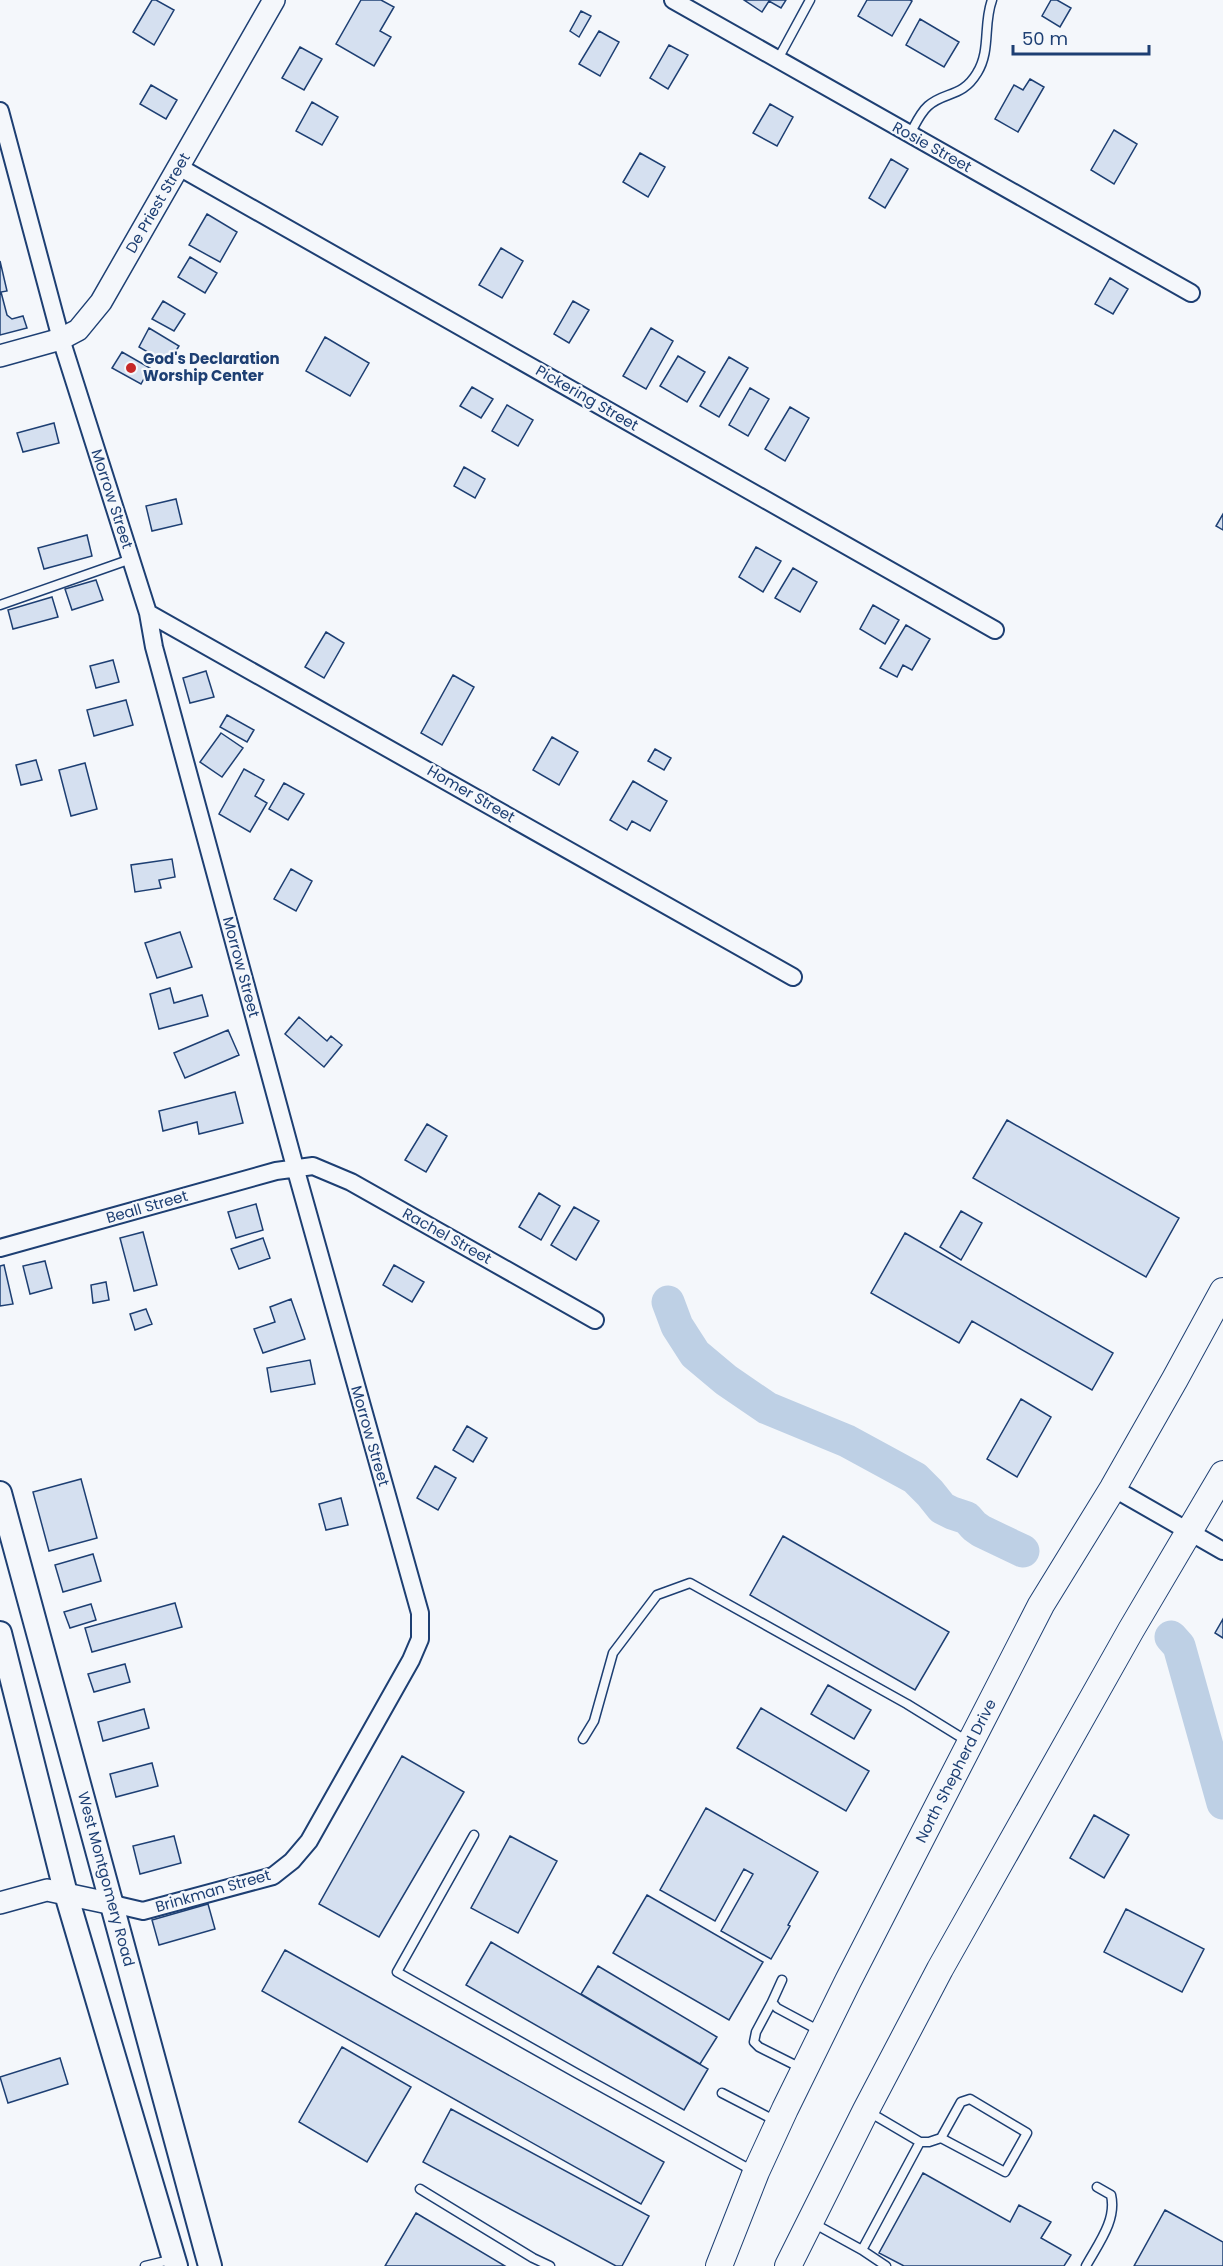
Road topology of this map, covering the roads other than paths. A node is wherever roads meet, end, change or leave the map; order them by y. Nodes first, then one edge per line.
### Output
1 (274, 0) edge
2 (673, 0) edge
3 (810, 0) edge
4 (992, 0) edge
5 (778, 59) junction
6 (0, 111) edge
7 (910, 134) junction
8 (5, 146) edge
9 (179, 167) junction
10 (1191, 293) dead end
11 (61, 339) junction
12 (0, 356) edge
13 (131, 560) junction
14 (0, 605) edge
15 (148, 613) junction
16 (995, 630) dead end
17 (793, 977) dead end
18 (295, 1167) junction
19 (0, 1248) edge
20 (1223, 1291) edge
21 (595, 1320) dead end
22 (1223, 1473) edge
23 (1113, 1488) junction
24 (0, 1493) edge
25 (1189, 1531) junction
26 (1223, 1551) edge
27 (10, 1568) edge
28 (0, 1633) edge
29 (583, 1739) dead end
30 (970, 1743) junction
31 (327, 1808) joint
32 (474, 1835) dead end
33 (66, 1894) junction
34 (0, 1903) edge
35 (112, 1904) junction
36 (782, 1980) dead end
37 (772, 2002) junction
38 (823, 2032) junction
39 (804, 2069) junction
40 (722, 2093) dead end
41 (866, 2110) junction
42 (779, 2122) junction
43 (941, 2138) junction
44 (920, 2142) junction
45 (756, 2172) junction
46 (1097, 2187) dead end
47 (420, 2189) dead end
48 (810, 2222) junction
49 (204, 2243) junction
50 (862, 2250) junction
51 (174, 2258) edge
52 (145, 2266) edge
53 (210, 2266) edge
54 (550, 2266) edge
55 (719, 2266) edge
56 (788, 2266) edge
57 (886, 2266) edge
58 (1086, 2266) edge

1 - 9 street, De Priest Street
2 - 5 street, Rosie Street
3 - 5 lane
4 - 7 lane
5 - 7 street, Rosie Street
6 - 8 street, Morrow Street
7 - 10 street, Rosie Street
8 - 11 street, Morrow Street
9 - 11 street, De Priest Street
9 - 16 street, Pickering Street
11 - 12 street, De Priest Street
11 - 13 street, Morrow Street
13 - 14 lane
13 - 15 street, Morrow Street
15 - 17 street, Homer Street
15 - 18 street, Morrow Street
18 - 19 street, Beall Street
18 - 21 street, Rachel Street
18 - 31 street, Morrow Street
20 - 23 main road, North Shepherd Drive
22 - 25 main road
23 - 25 street
23 - 30 main road, North Shepherd Drive
24 - 27 main road, West Montgomery Road
25 - 26 street
25 - 41 main road
27 - 35 main road, West Montgomery Road
28 - 33 main road
29 - 30 lane
30 - 38 main road, North Shepherd Drive
31 - 35 street, Brinkman Street
32 - 45 lane
33 - 34 street, Brinkman Street
33 - 35 street, Brinkman Street
33 - 51 main road
35 - 49 main road, West Montgomery Road
36 - 37 lane
37 - 38 lane
37 - 39 lane
38 - 39 main road, North Shepherd Drive
39 - 42 main road, North Shepherd Drive
40 - 42 lane
41 - 44 lane
41 - 48 main road
42 - 45 main road, North Shepherd Drive
43 - 43 lane
43 - 44 lane
44 - 50 lane
45 - 55 main road, North Shepherd Drive
46 - 58 lane
47 - 54 lane
48 - 50 lane
48 - 56 main road
49 - 51 main road
49 - 53 main road, West Montgomery Road
50 - 57 lane
51 - 52 lane

